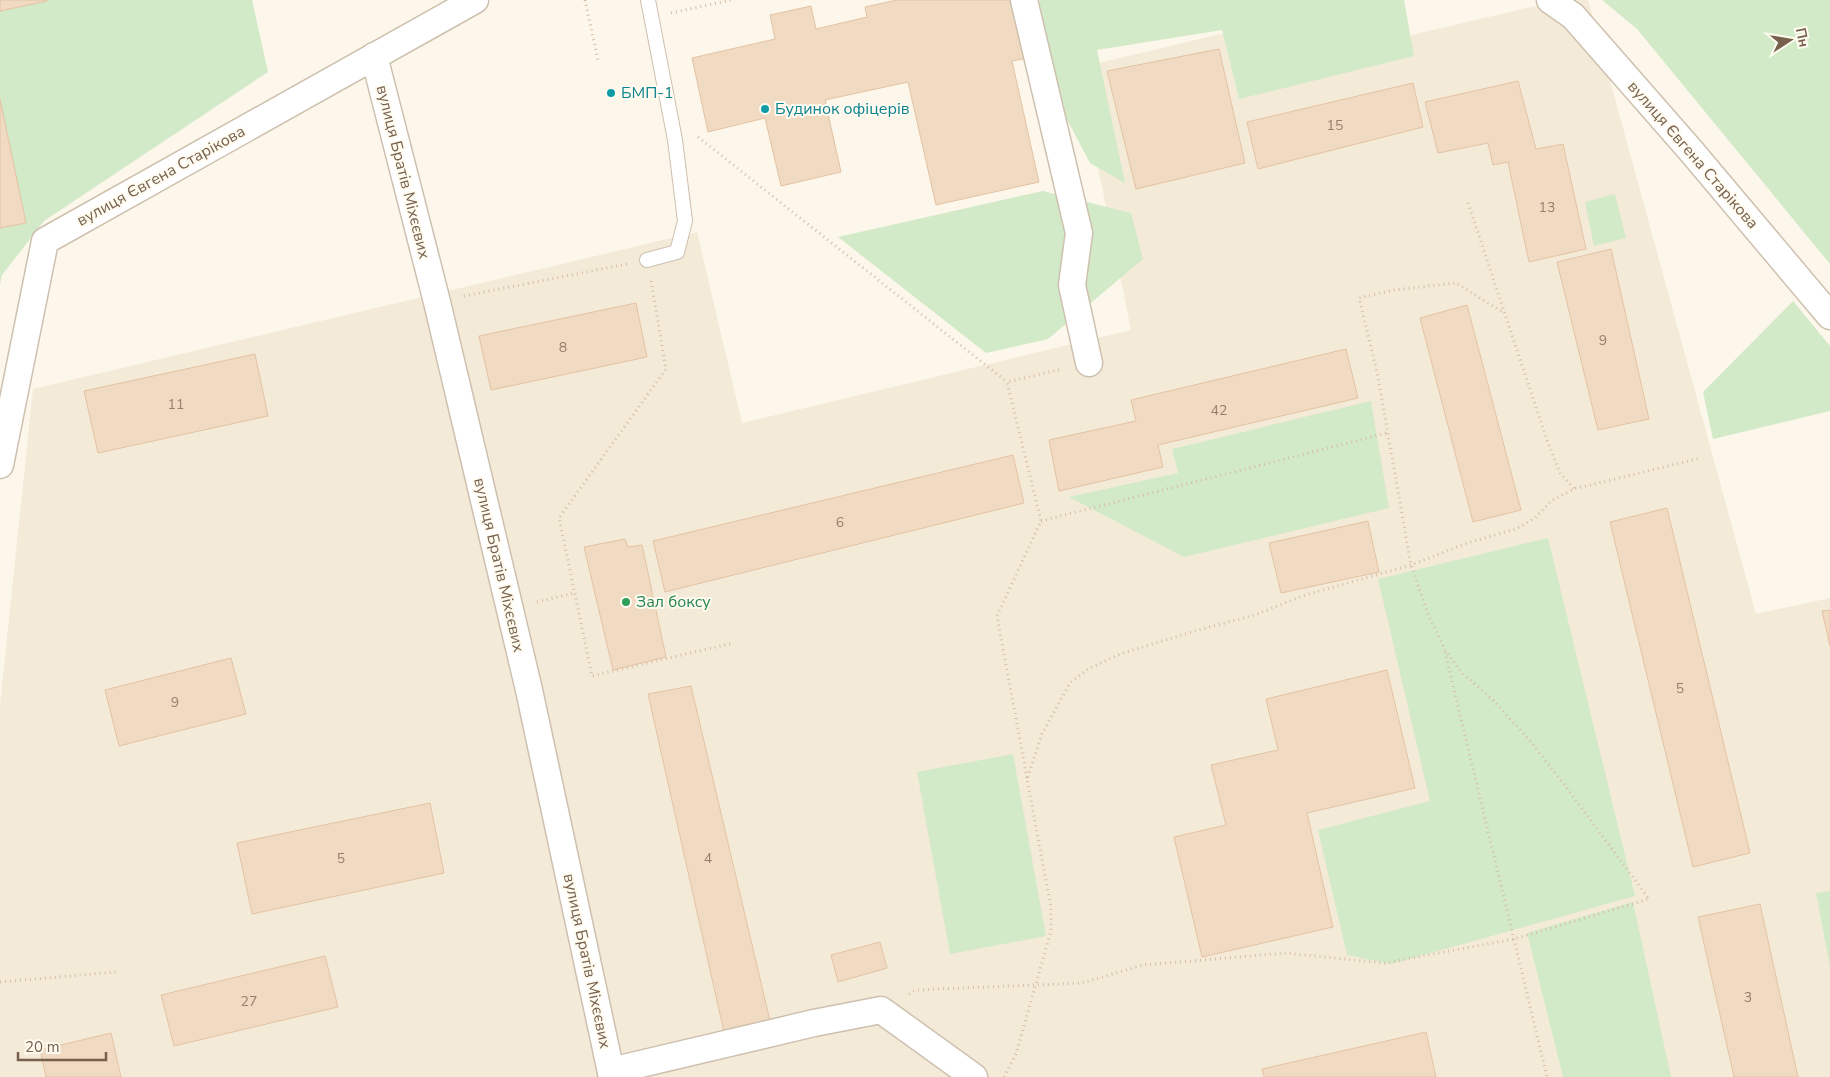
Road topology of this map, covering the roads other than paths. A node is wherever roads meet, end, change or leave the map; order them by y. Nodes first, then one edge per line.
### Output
1 (476, 0) edge
2 (648, 0) edge
3 (1024, 0) edge
4 (1550, 0) edge
5 (374, 56) junction
6 (647, 260) road end
7 (1830, 316) edge
8 (1089, 363) road end
9 (0, 466) edge
10 (611, 1074) edge
11 (974, 1077) edge

1 - 5 street, вулиця Євгена Старікова
2 - 6 lane
3 - 8 street
4 - 7 street, вулиця Євгена Старікова
5 - 9 street, вулиця Євгена Старікова
5 - 10 street, вулиця Братів Міхєєвих
10 - 11 street

